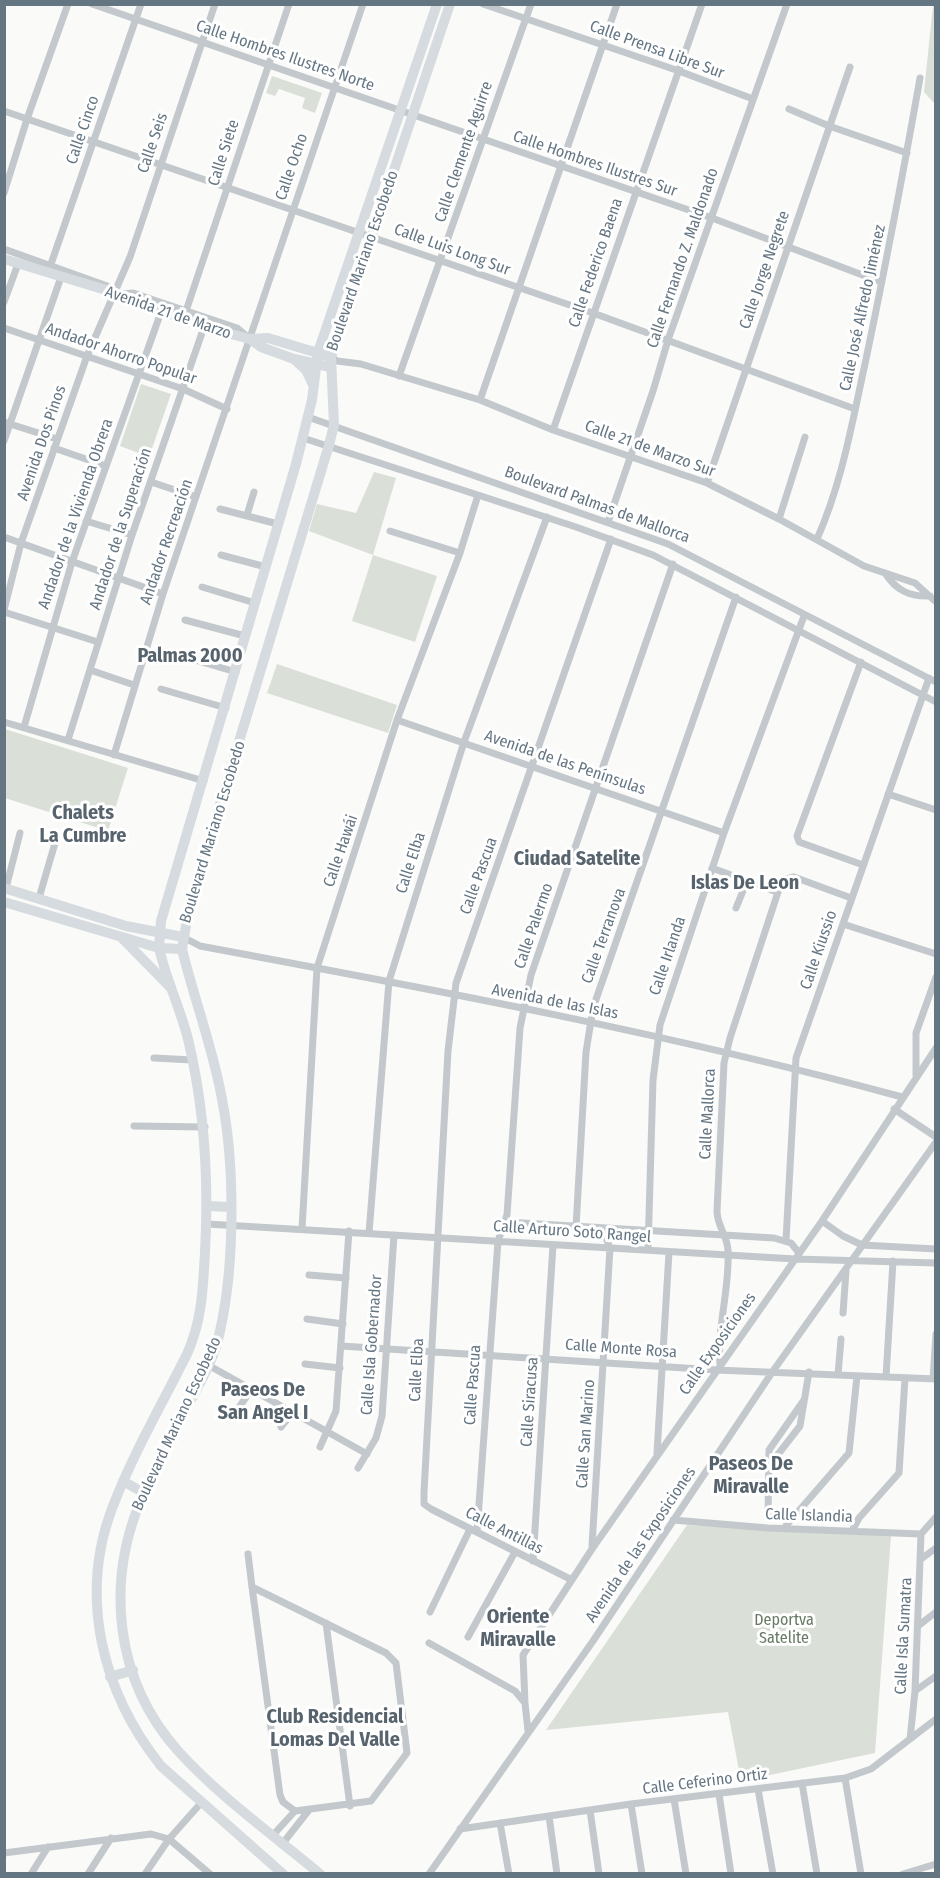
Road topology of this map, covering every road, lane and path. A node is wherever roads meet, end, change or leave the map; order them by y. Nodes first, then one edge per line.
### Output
1 (68, 4) edge
2 (92, 4) edge
3 (141, 4) edge
4 (215, 4) edge
5 (289, 4) edge
6 (363, 4) edge
7 (437, 4) edge
8 (450, 4) edge
9 (483, 4) edge
10 (531, 4) edge
11 (617, 4) edge
12 (702, 4) edge
13 (787, 4) edge
14 (526, 18) junction
15 (135, 20) junction
16 (202, 41) junction
17 (603, 44) junction
18 (268, 65) junction
19 (850, 67) dead end
20 (679, 71) junction
21 (920, 78) dead end
22 (334, 88) junction
23 (753, 99) junction
24 (789, 109) dead end
25 (400, 110) junction
26 (4, 111) edge
27 (412, 115) junction
28 (27, 119) junction
29 (829, 126) junction
30 (483, 139) junction
31 (93, 142) junction
32 (907, 153) junction
33 (159, 165) junction
34 (560, 165) junction
35 (227, 187) junction
36 (4, 193) edge
37 (635, 193) junction
38 (292, 208) junction
39 (712, 218) junction
40 (358, 231) junction
41 (372, 236) junction
42 (788, 246) junction
43 (4, 249) edge
44 (4, 259) edge
45 (440, 262) junction
46 (18, 264) junction
47 (51, 264) junction
48 (61, 277) junction
49 (881, 282) junction
50 (517, 288) junction
51 (117, 293) junction
52 (4, 302) edge
53 (186, 311) junction
54 (162, 312) junction
55 (593, 313) junction
56 (204, 327) junction
57 (4, 328) edge
58 (38, 339) junction
59 (250, 339) junction
60 (668, 340) junction
61 (318, 352) junction
62 (87, 357) junction
63 (294, 359) junction
64 (333, 362) junction
65 (316, 365) junction
66 (746, 367) junction
67 (138, 373) junction
68 (399, 376) junction
69 (314, 388) junction
70 (183, 389) junction
71 (480, 400) junction
72 (227, 409) junction
73 (855, 409) junction
74 (308, 417) junction
75 (8, 423) edge
76 (334, 425) junction
77 (554, 430) junction
78 (805, 437) dead end
79 (303, 438) junction
80 (57, 439) junction
81 (4, 441) edge
82 (329, 446) junction
83 (54, 448) junction
84 (631, 456) junction
85 (106, 466) junction
86 (151, 482) junction
87 (707, 483) junction
88 (254, 492) dead end
89 (478, 495) junction
90 (196, 497) junction
91 (220, 509) dead end
92 (247, 515) junction
93 (547, 517) junction
94 (780, 519) junction
95 (86, 521) junction
96 (608, 522) junction
97 (278, 524) junction
98 (390, 531) dead end
99 (132, 535) junction
100 (4, 537) edge
101 (611, 539) junction
102 (817, 539) junction
103 (21, 543) junction
104 (460, 553) junction
105 (220, 555) dead end
106 (72, 562) junction
107 (674, 564) junction
108 (266, 567) junction
109 (885, 573) junction
110 (900, 577) junction
111 (118, 578) junction
112 (895, 586) junction
113 (202, 587) dead end
114 (163, 594) junction
115 (930, 596) junction
116 (736, 597) junction
117 (936, 602) edge
118 (255, 603) junction
119 (4, 611) edge
120 (804, 616) junction
121 (185, 620) dead end
122 (53, 626) junction
123 (797, 630) junction
124 (245, 636) junction
125 (98, 642) junction
126 (171, 653) dead end
127 (861, 662) junction
128 (90, 670) junction
129 (236, 672) junction
130 (932, 680) edge
131 (135, 685) junction
132 (161, 689) dead end
133 (923, 693) junction
134 (936, 702) edge
135 (226, 708) junction
136 (397, 720) junction
137 (4, 722) edge
138 (24, 727) junction
139 (68, 740) junction
140 (464, 741) junction
141 (114, 755) junction
142 (533, 766) junction
143 (204, 781) junction
144 (596, 788) junction
145 (888, 794) junction
146 (936, 810) edge
147 (663, 811) junction
148 (20, 833) dead end
149 (724, 833) junction
150 (54, 843) dead end
151 (863, 865) junction
152 (712, 868) junction
153 (747, 881) junction
154 (5, 888) edge
155 (777, 892) junction
156 (39, 898) junction
157 (851, 898) junction
158 (4, 902) edge
159 (736, 908) dead end
160 (843, 924) junction
161 (159, 933) junction
162 (121, 937) junction
163 (183, 937) junction
164 (201, 946) junction
165 (159, 948) junction
166 (182, 949) junction
167 (936, 954) edge
168 (317, 968) junction
169 (936, 977) edge
170 (389, 981) junction
171 (171, 988) junction
172 (454, 995) junction
173 (522, 1009) junction
174 (590, 1023) junction
175 (658, 1036) junction
176 (936, 1048) edge
177 (727, 1051) junction
178 (154, 1058) dead end
179 (192, 1060) junction
180 (794, 1068) junction
181 (916, 1075) junction
182 (902, 1097) junction
183 (894, 1108) junction
184 (134, 1126) dead end
185 (205, 1127) junction
186 (936, 1137) edge
187 (936, 1142) edge
188 (207, 1206) junction
189 (230, 1207) junction
190 (822, 1221) junction
191 (506, 1222) junction
192 (207, 1224) junction
193 (230, 1225) junction
194 (576, 1227) junction
195 (302, 1229) junction
196 (603, 1230) junction
197 (646, 1231) junction
198 (349, 1232) junction
199 (369, 1233) junction
200 (394, 1234) junction
201 (723, 1235) junction
202 (440, 1237) junction
203 (498, 1240) junction
204 (786, 1240) junction
205 (553, 1245) junction
206 (862, 1245) junction
207 (610, 1248) junction
208 (936, 1249) edge
209 (648, 1250) junction
210 (669, 1252) junction
211 (728, 1255) junction
212 (797, 1256) junction
213 (853, 1260) junction
214 (893, 1261) junction
215 (936, 1263) edge
216 (846, 1269) junction
217 (309, 1275) dead end
218 (346, 1278) junction
219 (843, 1313) dead end
220 (307, 1319) dead end
221 (343, 1324) junction
222 (936, 1334) edge
223 (841, 1339) dead end
224 (341, 1346) junction
225 (385, 1348) junction
226 (431, 1351) junction
227 (488, 1354) junction
228 (547, 1358) junction
229 (604, 1361) junction
230 (305, 1364) dead end
231 (208, 1365) junction
232 (660, 1365) junction
233 (718, 1367) junction
234 (340, 1368) junction
235 (774, 1371) junction
236 (809, 1372) junction
237 (838, 1375) junction
238 (857, 1376) junction
239 (886, 1377) junction
240 (905, 1378) junction
241 (934, 1379) edge
242 (251, 1390) junction
243 (804, 1400) junction
244 (240, 1406) dead end
245 (293, 1412) junction
246 (280, 1427) dead end
247 (327, 1431) junction
248 (320, 1447) dead end
249 (366, 1454) junction
250 (656, 1455) junction
251 (768, 1467) junction
252 (358, 1468) dead end
253 (123, 1481) junction
254 (144, 1493) junction
255 (424, 1504) joint
256 (768, 1516) dead end
257 (936, 1517) edge
258 (673, 1520) junction
259 (784, 1528) junction
260 (473, 1530) junction
261 (852, 1531) junction
262 (921, 1534) junction
263 (936, 1548) edge
264 (592, 1549) junction
265 (515, 1552) junction
266 (248, 1554) dead end
267 (921, 1559) junction
268 (532, 1561) junction
269 (572, 1580) junction
270 (252, 1587) junction
271 (430, 1612) dead end
272 (936, 1612) edge
273 (326, 1623) junction
274 (918, 1626) junction
275 (468, 1637) dead end
276 (429, 1643) dead end
277 (133, 1670) junction
278 (936, 1676) edge
279 (111, 1677) junction
280 (915, 1691) junction
281 (525, 1703) junction
282 (936, 1719) edge
283 (528, 1731) junction
284 (910, 1739) junction
285 (845, 1778) junction
286 (802, 1783) junction
287 (758, 1789) junction
288 (719, 1794) junction
289 (674, 1799) junction
290 (201, 1803) junction
291 (631, 1804) junction
292 (350, 1806) junction
293 (590, 1809) junction
294 (309, 1810) junction
295 (295, 1811) junction
296 (549, 1816) junction
297 (500, 1823) junction
298 (460, 1829) junction
299 (273, 1835) junction
300 (111, 1838) junction
301 (169, 1839) junction
302 (283, 1843) junction
303 (48, 1847) junction
304 (4, 1853) edge
305 (936, 1864) edge
306 (204, 1872) edge
307 (906, 1873) edge
308 (31, 1874) edge
309 (88, 1874) edge
310 (145, 1874) edge
311 (283, 1874) edge
312 (320, 1874) edge
313 (429, 1874) edge
314 (509, 1874) edge
315 (557, 1874) edge
316 (599, 1874) edge
317 (642, 1874) edge
318 (686, 1874) edge
319 (731, 1874) edge
320 (773, 1874) edge
321 (817, 1874) edge
322 (861, 1874) edge

1 - 28 street
2 - 15 street, Calle Hombres Ilustres Norte
3 - 15 street, Calle Cinco
4 - 16 street, Calle Seis
5 - 18 street, Calle Siete
6 - 22 street, Calle Ocho
7 - 25 street, Boulevard Mariano Escobedo
8 - 27 street, Boulevard Mariano Escobedo
9 - 14 street, Calle Prensa Libre Sur
10 - 14 street, Calle Clemente Aguirre
11 - 17 street
12 - 20 street, Calle Federico Baena
13 - 23 street, Calle Fernando Z. Maldonado
14 - 17 street, Calle Prensa Libre Sur
14 - 30 street, Calle Clemente Aguirre
15 - 16 street, Calle Hombres Ilustres Norte
15 - 31 street, Calle Cinco
16 - 18 street, Calle Hombres Ilustres Norte
16 - 33 street, Calle Seis
17 - 20 street, Calle Prensa Libre Sur
17 - 34 street
18 - 22 street, Calle Hombres Ilustres Norte
18 - 35 street, Calle Siete
19 - 29 street, Calle Jorge Negrete
20 - 23 street, Calle Prensa Libre Sur
20 - 37 street, Calle Federico Baena
21 - 32 street, Calle José Alfredo Jiménez
22 - 25 street, Calle Hombres Ilustres Norte
22 - 38 street, Calle Ocho
23 - 39 street, Calle Fernando Z. Maldonado
24 - 29 street
25 - 27 street, Calle Hombres Ilustres Sur
25 - 40 street, Boulevard Mariano Escobedo
26 - 28 street, Calle Luis Long Sur
27 - 30 street, Calle Hombres Ilustres Sur
27 - 41 street, Boulevard Mariano Escobedo
28 - 31 street, Calle Luis Long Sur
28 - 36 street
29 - 32 street
29 - 42 street, Calle Jorge Negrete
30 - 34 street, Calle Hombres Ilustres Sur
30 - 45 street, Calle Clemente Aguirre
31 - 33 street, Calle Luis Long Sur
31 - 47 street, Calle Cinco
32 - 49 street, Calle José Alfredo Jiménez
33 - 35 street, Calle Luis Long Sur
33 - 51 street, Calle Seis
34 - 37 street, Calle Hombres Ilustres Sur
34 - 50 street
35 - 38 street, Calle Luis Long Sur
35 - 53 street, Calle Siete
37 - 39 street, Calle Hombres Ilustres Sur
37 - 55 street, Calle Federico Baena
38 - 40 street, Calle Luis Long Sur
38 - 59 street, Calle Ocho
39 - 42 street, Calle Hombres Ilustres Sur
39 - 60 street, Calle Fernando Z. Maldonado
40 - 41 street, Calle Luis Long Sur
40 - 61 street, Boulevard Mariano Escobedo
41 - 45 street, Calle Luis Long Sur
41 - 64 street, Boulevard Mariano Escobedo
42 - 49 street, Calle Hombres Ilustres Sur
42 - 66 street, Calle Jorge Negrete
43 - 47 street
44 - 46 street, Avenida 21 de Marzo
45 - 50 street, Calle Luis Long Sur
45 - 68 street, Calle Clemente Aguirre
46 - 48 street, Avenida 21 de Marzo
46 - 52 street
47 - 51 street
48 - 51 street, Avenida 21 de Marzo
48 - 58 street
49 - 73 street, Calle José Alfredo Jiménez
50 - 55 street, Calle Luis Long Sur
50 - 71 street
51 - 53 street
51 - 54 street, Avenida 21 de Marzo
51 - 62 street, Avenida Dos Pinos
53 - 59 street
54 - 56 street, Avenida 21 de Marzo
54 - 67 street, Andador de la Vivienda Obrera
55 - 60 street, Calle Luis Long Sur
55 - 77 street, Calle Federico Baena
56 - 59 street, Avenida 21 de Marzo
56 - 70 street, Andador de la Superación
57 - 58 street, Andador Ahorro Popular
58 - 62 street, Andador Ahorro Popular
58 - 75 street
59 - 61 street
59 - 63 street, Avenida 21 de Marzo
59 - 72 street, Andador Recreación
60 - 66 street, Calle Luis Long Sur
60 - 84 street, Calle Fernando Z. Maldonado
61 - 64 street
61 - 65 street, Boulevard Mariano Escobedo
62 - 67 street, Andador Ahorro Popular
62 - 80 street, Avenida Dos Pinos
63 - 65 street, Avenida 21 de Marzo
63 - 69 street
64 - 65 street, Avenida 21 de Marzo
64 - 68 street, Calle 21 de Marzo Sur
64 - 76 street, Boulevard Mariano Escobedo
65 - 69 street, Boulevard Mariano Escobedo
66 - 73 street, Calle Luis Long Sur
66 - 87 street, Calle Jorge Negrete
67 - 70 street, Andador Ahorro Popular
67 - 85 street, Andador de la Vivienda Obrera
68 - 71 street, Calle 21 de Marzo Sur
69 - 74 street, Boulevard Mariano Escobedo
70 - 72 street, Andador Ahorro Popular
70 - 86 street, Andador de la Superación
71 - 77 street, Calle 21 de Marzo Sur
72 - 90 street, Andador Recreación
73 - 102 street, Calle José Alfredo Jiménez
74 - 76 street, Boulevard Palmas de Mallorca
74 - 79 street, Boulevard Mariano Escobedo
75 - 80 street
75 - 81 street
76 - 82 street, Boulevard Mariano Escobedo
76 - 96 street, Boulevard Palmas de Mallorca
77 - 84 street, Calle 21 de Marzo Sur
78 - 94 street
79 - 82 street, Boulevard Palmas de Mallorca
79 - 97 street, Boulevard Mariano Escobedo
80 - 83 street, Avenida Dos Pinos
82 - 89 street, Boulevard Palmas de Mallorca
82 - 163 street, Boulevard Mariano Escobedo
83 - 85 street
83 - 103 street, Avenida Dos Pinos
84 - 87 street, Calle 21 de Marzo Sur
84 - 96 street, Calle Fernando Z. Maldonado
85 - 95 street, Andador de la Vivienda Obrera
86 - 90 street
86 - 99 street, Andador de la Superación
87 - 94 street, Calle 21 de Marzo Sur
88 - 92 street
89 - 93 street, Boulevard Palmas de Mallorca
89 - 104 street, Calle Hawái
90 - 114 street, Andador Recreación
91 - 92 street
92 - 97 street
93 - 101 street, Boulevard Palmas de Mallorca
93 - 140 street, Calle Elba
94 - 102 street, Calle 21 de Marzo Sur
95 - 99 street
95 - 106 street, Andador de la Vivienda Obrera
96 - 120 street, Boulevard Palmas de Mallorca
97 - 108 street, Boulevard Mariano Escobedo
98 - 104 street
99 - 111 street, Andador de la Superación
100 - 103 street
101 - 107 street, Boulevard Palmas de Mallorca
101 - 142 street, Calle Pascua
102 - 109 street, Calle 21 de Marzo Sur
103 - 106 street
103 - 119 street, Avenida Dos Pinos
104 - 136 street, Calle Hawái
105 - 108 street
106 - 111 street
106 - 122 street, Andador de la Vivienda Obrera
107 - 116 street, Boulevard Palmas de Mallorca
107 - 144 street, Calle Palermo
108 - 118 street, Boulevard Mariano Escobedo
109 - 110 street, Calle 21 de Marzo Sur
109 - 112 street
110 - 112 street
110 - 115 street, Calle 21 de Marzo Sur
111 - 114 street
111 - 125 street, Andador de la Superación
112 - 115 street
113 - 118 street
114 - 131 street, Andador Recreación
115 - 117 street, Calle 21 de Marzo Sur
116 - 123 street, Boulevard Palmas de Mallorca
116 - 147 street, Calle Terranova
118 - 124 street, Boulevard Mariano Escobedo
119 - 122 street
120 - 123 street, Calle Irlanda
120 - 130 street, Boulevard Palmas de Mallorca
121 - 124 street
122 - 125 street
122 - 138 street, Andador de la Vivienda Obrera
123 - 127 street, Boulevard Palmas de Mallorca
123 - 149 street, Calle Irlanda
124 - 129 street, Boulevard Mariano Escobedo
125 - 128 street, Andador de la Superación
126 - 129 street
127 - 133 street, Boulevard Palmas de Mallorca
127 - 151 street
128 - 131 street
128 - 139 street, Andador de la Superación
129 - 135 street, Boulevard Mariano Escobedo
130 - 133 street, Calle Kiussio
131 - 141 street, Andador Recreación
132 - 135 street
133 - 134 street, Boulevard Palmas de Mallorca
133 - 145 street, Calle Kiussio
135 - 143 street, Boulevard Mariano Escobedo
136 - 140 street, Avenida de las Penínsulas
136 - 168 street, Calle Hawái
137 - 138 street
138 - 139 street
139 - 141 street
140 - 142 street, Avenida de las Penínsulas
140 - 170 street, Calle Elba
141 - 143 street
142 - 144 street, Avenida de las Penínsulas
142 - 172 street, Calle Pascua
143 - 161 street, Boulevard Mariano Escobedo
144 - 147 street, Avenida de las Penínsulas
144 - 173 street, Calle Palermo
145 - 146 street
145 - 151 street, Calle Kiussio
147 - 149 street, Avenida de las Penínsulas
147 - 174 street, Calle Terranova
148 - 154 street
149 - 152 street, Calle Irlanda
150 - 156 street
151 - 157 street, Calle Kiussio
152 - 153 street
152 - 175 street, Calle Irlanda
153 - 155 street
153 - 159 street
154 - 156 street
155 - 157 street, Calle Mallorca
155 - 177 street, Calle Mallorca
156 - 161 street
157 - 160 street, Calle Kiussio
158 - 162 street
160 - 167 street
160 - 180 street, Calle Kiussio
161 - 163 street
161 - 165 street, Boulevard Mariano Escobedo
162 - 165 street
162 - 171 street
163 - 164 street, Avenida de las Islas
163 - 166 street, Boulevard Mariano Escobedo
164 - 166 street, Avenida de las Islas
164 - 168 street, Avenida de las Islas
165 - 166 street
165 - 171 street, Boulevard Mariano Escobedo
166 - 189 street, Boulevard Mariano Escobedo
168 - 170 street, Avenida de las Islas
168 - 195 street, Calle Hawái
169 - 181 street
170 - 172 street, Avenida de las Islas
170 - 199 street, Calle Elba
171 - 179 street, Boulevard Mariano Escobedo
172 - 173 street, Avenida de las Islas
172 - 202 street, Calle Pascua
173 - 174 street, Avenida de las Islas
173 - 191 street, Calle Palermo
174 - 175 street, Avenida de las Islas
174 - 194 street, Calle Terranova
175 - 177 street, Avenida de las Islas
175 - 197 street, Calle Irlanda
176 - 181 street, Calle Exposiciones
177 - 180 street, Avenida de las Islas
177 - 201 street, Calle Mallorca
178 - 179 street
179 - 185 street, Boulevard Mariano Escobedo
180 - 182 street, Avenida de las Islas
180 - 204 street, Calle Kiussio
181 - 182 street, Calle Exposiciones
182 - 183 street, Calle Exposiciones
183 - 186 street
183 - 190 street, Calle Exposiciones
184 - 185 street
185 - 188 street, Boulevard Mariano Escobedo
187 - 206 street, Avenida de las Exposiciones
188 - 189 street
188 - 192 street, Boulevard Mariano Escobedo
189 - 193 street, Boulevard Mariano Escobedo
190 - 206 street
190 - 212 street, Calle Exposiciones
191 - 194 street
191 - 203 street, Calle Palermo
192 - 193 street, Calle Arturo Soto Rangel
192 - 253 street, Boulevard Mariano Escobedo
193 - 195 street, Calle Arturo Soto Rangel
193 - 231 street, Boulevard Mariano Escobedo
194 - 196 street
195 - 198 street, Calle Arturo Soto Rangel
196 - 197 street
196 - 207 street
197 - 201 street
197 - 209 street, Calle Irlanda
198 - 199 street, Calle Arturo Soto Rangel
198 - 218 street
199 - 200 street, Calle Arturo Soto Rangel
200 - 202 street, Calle Arturo Soto Rangel
200 - 225 street, Calle Isla Gobernador
201 - 204 street
201 - 211 street, Calle Mallorca
202 - 203 street, Calle Arturo Soto Rangel
202 - 226 street, Calle Elba
203 - 205 street, Calle Arturo Soto Rangel
203 - 227 street, Calle Pascua
204 - 212 street
205 - 207 street, Calle Arturo Soto Rangel
205 - 228 street, Calle Siracusa
206 - 208 street
206 - 213 street, Avenida de las Exposiciones
207 - 209 street, Calle Arturo Soto Rangel
207 - 229 street, Calle San Marino
209 - 210 street, Calle Arturo Soto Rangel
210 - 211 street, Calle Arturo Soto Rangel
210 - 232 street
211 - 212 street, Calle Arturo Soto Rangel
211 - 233 street, Calle Mallorca
212 - 213 street, Calle Arturo Soto Rangel
212 - 233 street, Calle Exposiciones
213 - 214 street, Calle Arturo Soto Rangel
213 - 216 street, Avenida de las Exposiciones
214 - 215 street, Calle Arturo Soto Rangel
214 - 239 street
216 - 219 street
216 - 235 street, Avenida de las Exposiciones
217 - 218 street
218 - 221 street
220 - 221 street
221 - 224 street
222 - 241 street
223 - 237 street
224 - 225 street, Calle Monte Rosa
224 - 234 street
225 - 226 street, Calle Monte Rosa
225 - 249 street, Calle Isla Gobernador
226 - 227 street, Calle Monte Rosa
226 - 255 street, Calle Elba
227 - 228 street, Calle Monte Rosa
227 - 260 street, Calle Pascua
228 - 229 street, Calle Monte Rosa
228 - 268 street, Calle Siracusa
229 - 232 street, Calle Monte Rosa
229 - 264 street, Calle San Marino
230 - 234 street
231 - 242 street
231 - 254 street, Boulevard Mariano Escobedo
232 - 233 street, Calle Monte Rosa
232 - 250 street
233 - 235 street, Calle Monte Rosa
233 - 250 street, Calle Exposiciones
234 - 247 street
235 - 236 street, Calle Monte Rosa
235 - 258 street, Avenida de las Exposiciones
236 - 237 street, Calle Monte Rosa
236 - 243 street
237 - 238 street, Calle Monte Rosa
238 - 239 street, Calle Monte Rosa
238 - 259 street
239 - 240 street, Calle Monte Rosa
240 - 241 street, Calle Monte Rosa
240 - 261 street
242 - 244 street
242 - 245 street
243 - 251 street
243 - 251 street
245 - 246 street
245 - 247 street
247 - 248 street
247 - 249 street
249 - 252 street, Calle Isla Gobernador
250 - 264 street, Calle Exposiciones
251 - 256 street
253 - 254 street
253 - 279 street, Boulevard Mariano Escobedo
254 - 277 street, Boulevard Mariano Escobedo
255 - 260 street, Calle Antillas
257 - 262 street
258 - 259 street, Calle Islandia
258 - 283 street, Avenida de las Exposiciones
259 - 261 street, Calle Islandia
260 - 265 street, Calle Antillas
260 - 271 street
261 - 262 street, Calle Islandia
262 - 267 street, Calle Isla Sumatra
263 - 267 street
264 - 269 street, Calle Exposiciones
265 - 268 street, Calle Antillas
265 - 275 street
266 - 270 street
267 - 274 street, Calle Isla Sumatra
268 - 269 street, Calle Antillas
269 - 281 street, Calle Exposiciones
270 - 273 street
270 - 295 street
272 - 274 street
273 - 292 street
273 - 292 street
274 - 280 street, Calle Isla Sumatra
276 - 281 street
277 - 279 street
277 - 299 street, Boulevard Mariano Escobedo
278 - 280 street
279 - 290 street, Boulevard Mariano Escobedo
280 - 284 street, Calle Isla Sumatra
281 - 283 street
282 - 284 street, Calle Ceferino Ortiz
283 - 298 street, Avenida de las Exposiciones
284 - 285 street, Calle Ceferino Ortiz
285 - 286 street, Calle Ceferino Ortiz
285 - 322 street
286 - 287 street, Calle Ceferino Ortiz
286 - 321 street
287 - 288 street, Calle Ceferino Ortiz
287 - 320 street
288 - 289 street, Calle Ceferino Ortiz
288 - 319 street
289 - 291 street, Calle Ceferino Ortiz
289 - 318 street
290 - 301 street
290 - 311 street, Boulevard Mariano Escobedo
291 - 293 street, Calle Ceferino Ortiz
291 - 317 street
292 - 294 street
293 - 296 street, Calle Ceferino Ortiz
293 - 316 street
294 - 295 street
294 - 302 street
295 - 299 street
296 - 297 street, Calle Ceferino Ortiz
296 - 315 street
297 - 298 street, Calle Ceferino Ortiz
297 - 314 street
298 - 313 street, Avenida de las Exposiciones
299 - 302 street, Boulevard Mariano Escobedo
300 - 301 street
300 - 303 street
300 - 309 street
301 - 306 street
301 - 310 street
302 - 312 street, Boulevard Mariano Escobedo
303 - 304 street
303 - 308 street
305 - 307 street

